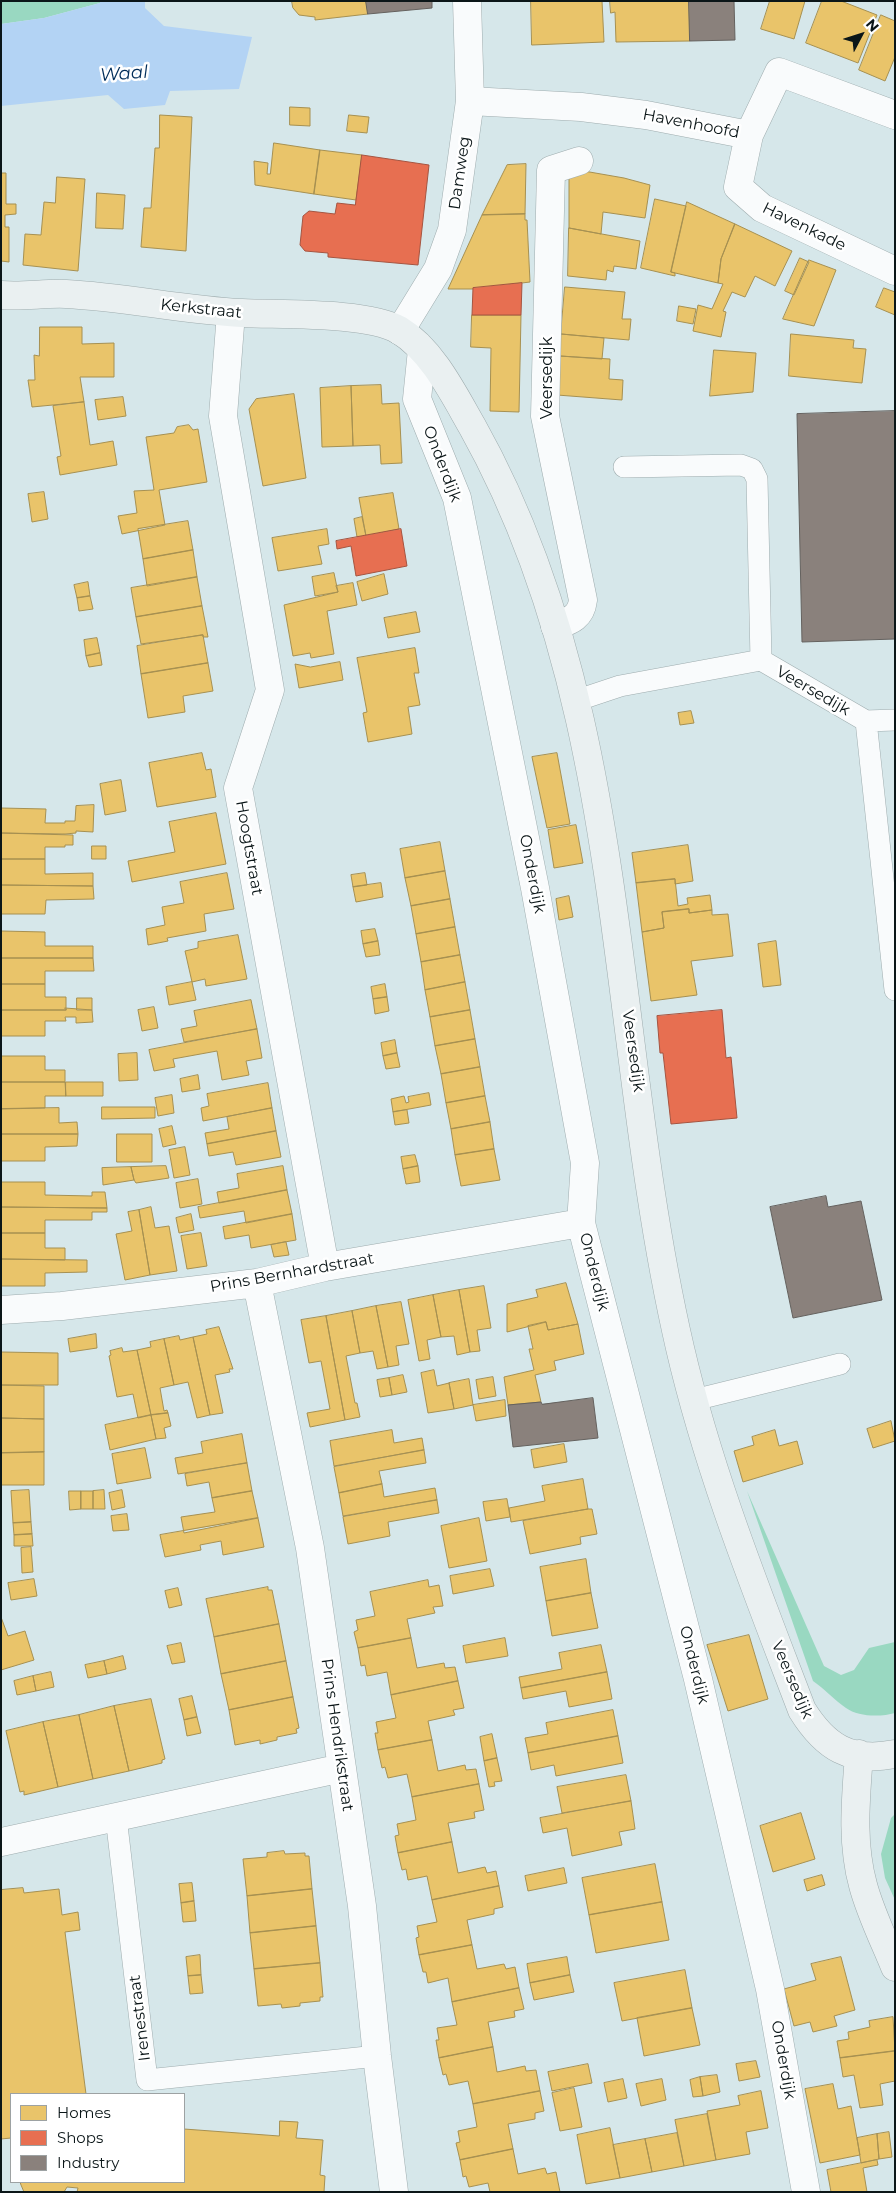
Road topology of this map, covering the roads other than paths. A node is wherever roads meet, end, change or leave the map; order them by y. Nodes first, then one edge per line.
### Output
1 (467, 1) edge
2 (470, 101) junction
3 (895, 115) edge
4 (749, 135) junction
5 (579, 161) dead end
6 (895, 271) edge
7 (1, 295) edge
8 (231, 312) junction
9 (400, 331) junction
10 (422, 350) junction
11 (624, 467) dead end
12 (555, 626) junction
13 (761, 660) junction
14 (575, 701) junction
15 (895, 720) edge
16 (866, 721) junction
17 (895, 990) edge
18 (581, 1223) junction
19 (325, 1267) junction
20 (257, 1283) junction
21 (1, 1310) edge
22 (840, 1364) dead end
23 (694, 1400) junction
24 (859, 1754) junction
25 (895, 1754) edge
26 (342, 1768) junction
27 (116, 1817) junction
28 (1, 1842) edge
29 (895, 1967) edge
30 (377, 2056) junction
31 (394, 2192) edge
32 (806, 2192) edge

1 - 2 street, Damweg
2 - 4 street, Havenhoofd
2 - 9 street, Damweg
3 - 4 street, Havenhoofd
4 - 6 street, Havenkade
5 - 12 street, Veersedijk
7 - 8 main road, Kerkstraat
8 - 9 main road, Kerkstraat
8 - 19 street, Hoogtstraat
9 - 10 main road, Veersedijk
10 - 12 main road, Veersedijk
10 - 18 street, Onderdijk
11 - 13 lane, Veersedijk
12 - 14 main road, Veersedijk
13 - 14 lane, Veersedijk
13 - 16 lane, Veersedijk
14 - 23 main road, Veersedijk
15 - 16 lane, Veersedijk
16 - 17 lane, Veersedijk
18 - 19 street, Prins Bernhardstraat
18 - 32 street, Onderdijk
19 - 20 street, Prins Bernhardstraat
20 - 21 street, Prins Bernhardstraat
20 - 26 street, Prins Hendrikstraat
22 - 23 lane
23 - 24 main road, Veersedijk
24 - 25 main road, Veersedijk
24 - 29 main road
26 - 27 street
26 - 30 street, Prins Hendrikstraat
27 - 28 street
27 - 30 lane, Irenestraat
30 - 31 street, Prins Hendrikstraat

